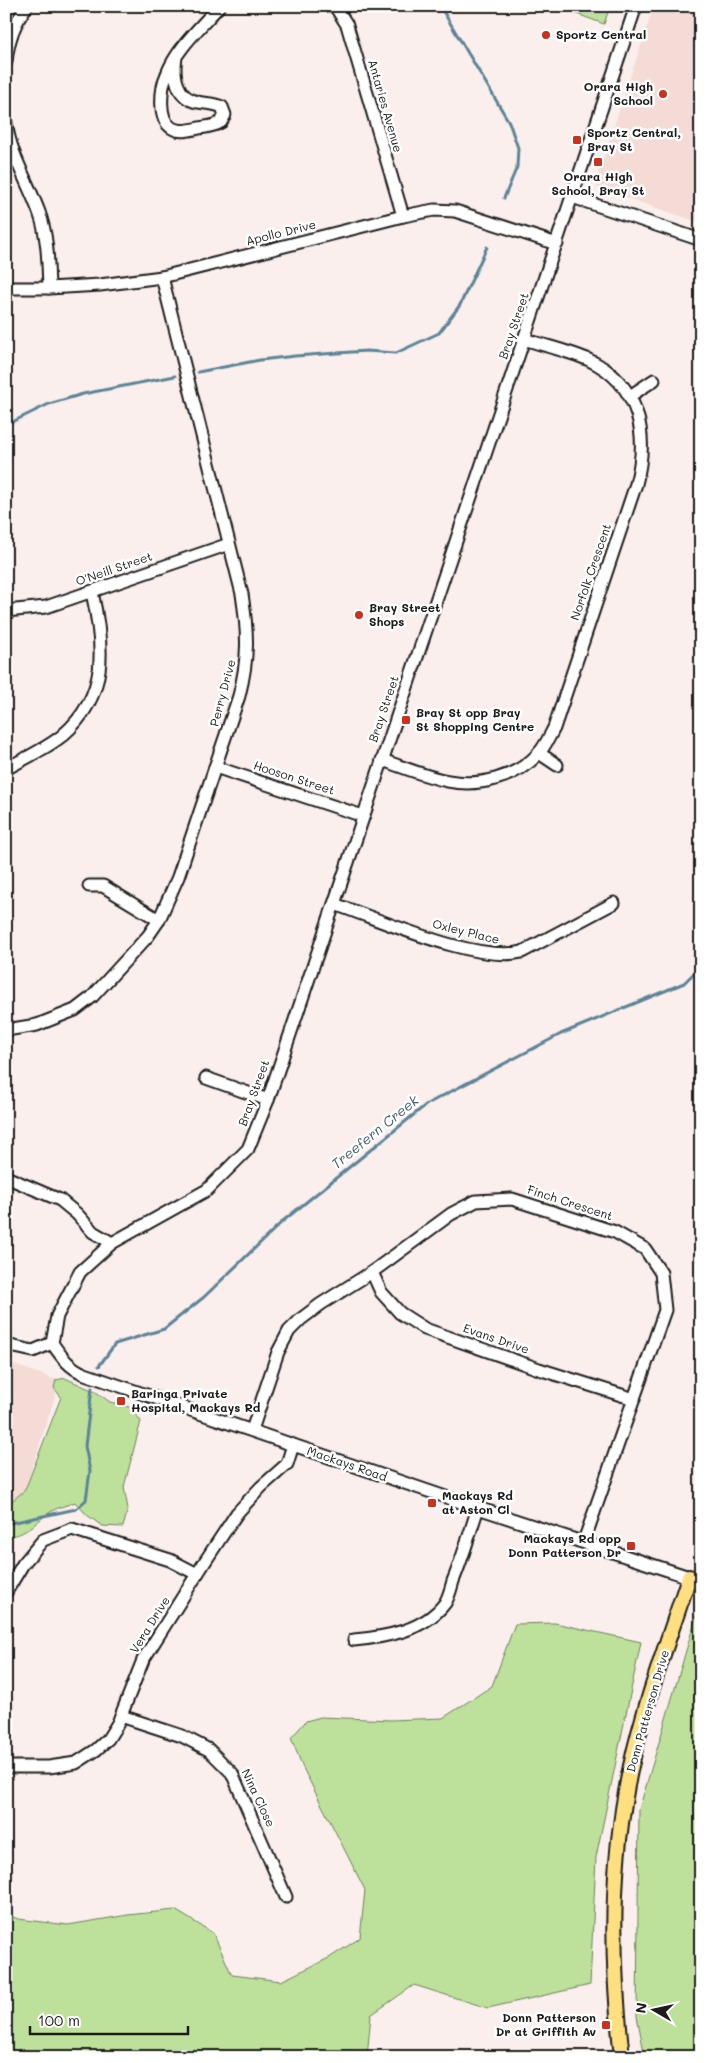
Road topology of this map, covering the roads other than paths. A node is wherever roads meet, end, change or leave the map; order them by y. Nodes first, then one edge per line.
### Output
1 (27, 6) edge
2 (219, 6) edge
3 (334, 6) edge
4 (636, 6) edge
5 (176, 57) junction
6 (6, 62) edge
7 (6, 122) edge
8 (8, 142) edge
9 (572, 197) junction
10 (403, 216) junction
11 (701, 240) edge
12 (556, 244) junction
13 (162, 277) junction
14 (6, 288) edge
15 (49, 288) junction
16 (524, 338) junction
17 (654, 380) dead end
18 (630, 396) junction
19 (229, 544) junction
20 (92, 592) junction
21 (6, 612) edge
22 (539, 753) junction
23 (382, 760) junction
24 (557, 765) dead end
25 (215, 767) junction
26 (6, 769) edge
27 (363, 816) junction
28 (89, 886) dead end
29 (334, 904) junction
30 (614, 904) dead end
31 (159, 920) junction
32 (6, 1030) edge
33 (206, 1078) dead end
34 (268, 1100) junction
35 (6, 1177) edge
36 (112, 1243) junction
37 (372, 1272) junction
38 (52, 1343) junction
39 (6, 1345) edge
40 (634, 1398) junction
41 (252, 1430) junction
42 (293, 1445) junction
43 (478, 1508) junction
44 (584, 1541) junction
45 (197, 1574) junction
46 (695, 1579) edge
47 (6, 1592) edge
48 (354, 1640) dead end
49 (121, 1716) junction
50 (6, 1767) edge
51 (286, 1897) dead end
52 (622, 2057) edge

1 - 6 street
2 - 5 street
3 - 10 street, Antaries Avenue
4 - 9 street, Bray Street
5 - 5 street
7 - 8 street
8 - 15 street
9 - 11 street
9 - 12 street, Bray Street
10 - 12 street, Apollo Drive
10 - 13 street, Apollo Drive
12 - 16 street, Bray Street
13 - 15 street, Apollo Drive
13 - 19 street, Perry Drive
14 - 15 street, Apollo Drive
16 - 18 street, Norfolk Crescent
16 - 23 street, Bray Street
17 - 18 street
18 - 22 street, Norfolk Crescent
19 - 20 street, O'Neill Street
19 - 25 street, Perry Drive
20 - 21 street, O'Neill Street
20 - 26 street
22 - 23 street, Norfolk Crescent
22 - 24 street
23 - 27 street, Bray Street
25 - 27 street, Hooson Street
25 - 31 street, Perry Drive
27 - 29 street, Bray Street
28 - 31 street
29 - 30 street, Oxley Place
29 - 34 street, Bray Street
31 - 32 street, Perry Drive
33 - 34 street
34 - 36 street, Bray Street
35 - 36 street
36 - 38 street, Bray Street
37 - 40 street, Evans Drive
37 - 40 street, Finch Crescent
37 - 41 street, Finch Crescent
38 - 39 street
38 - 41 street, Mackays Road
40 - 44 street, Finch Crescent
41 - 42 street, Mackays Road
42 - 43 street, Mackays Road
42 - 45 street, Vera Drive
43 - 44 street, Mackays Road
43 - 48 street
44 - 46 street, Mackays Road
45 - 47 street
45 - 49 street, Vera Drive
46 - 52 main road, Donn Patterson Drive
49 - 50 street, Vera Drive
49 - 51 street, Nina Close

